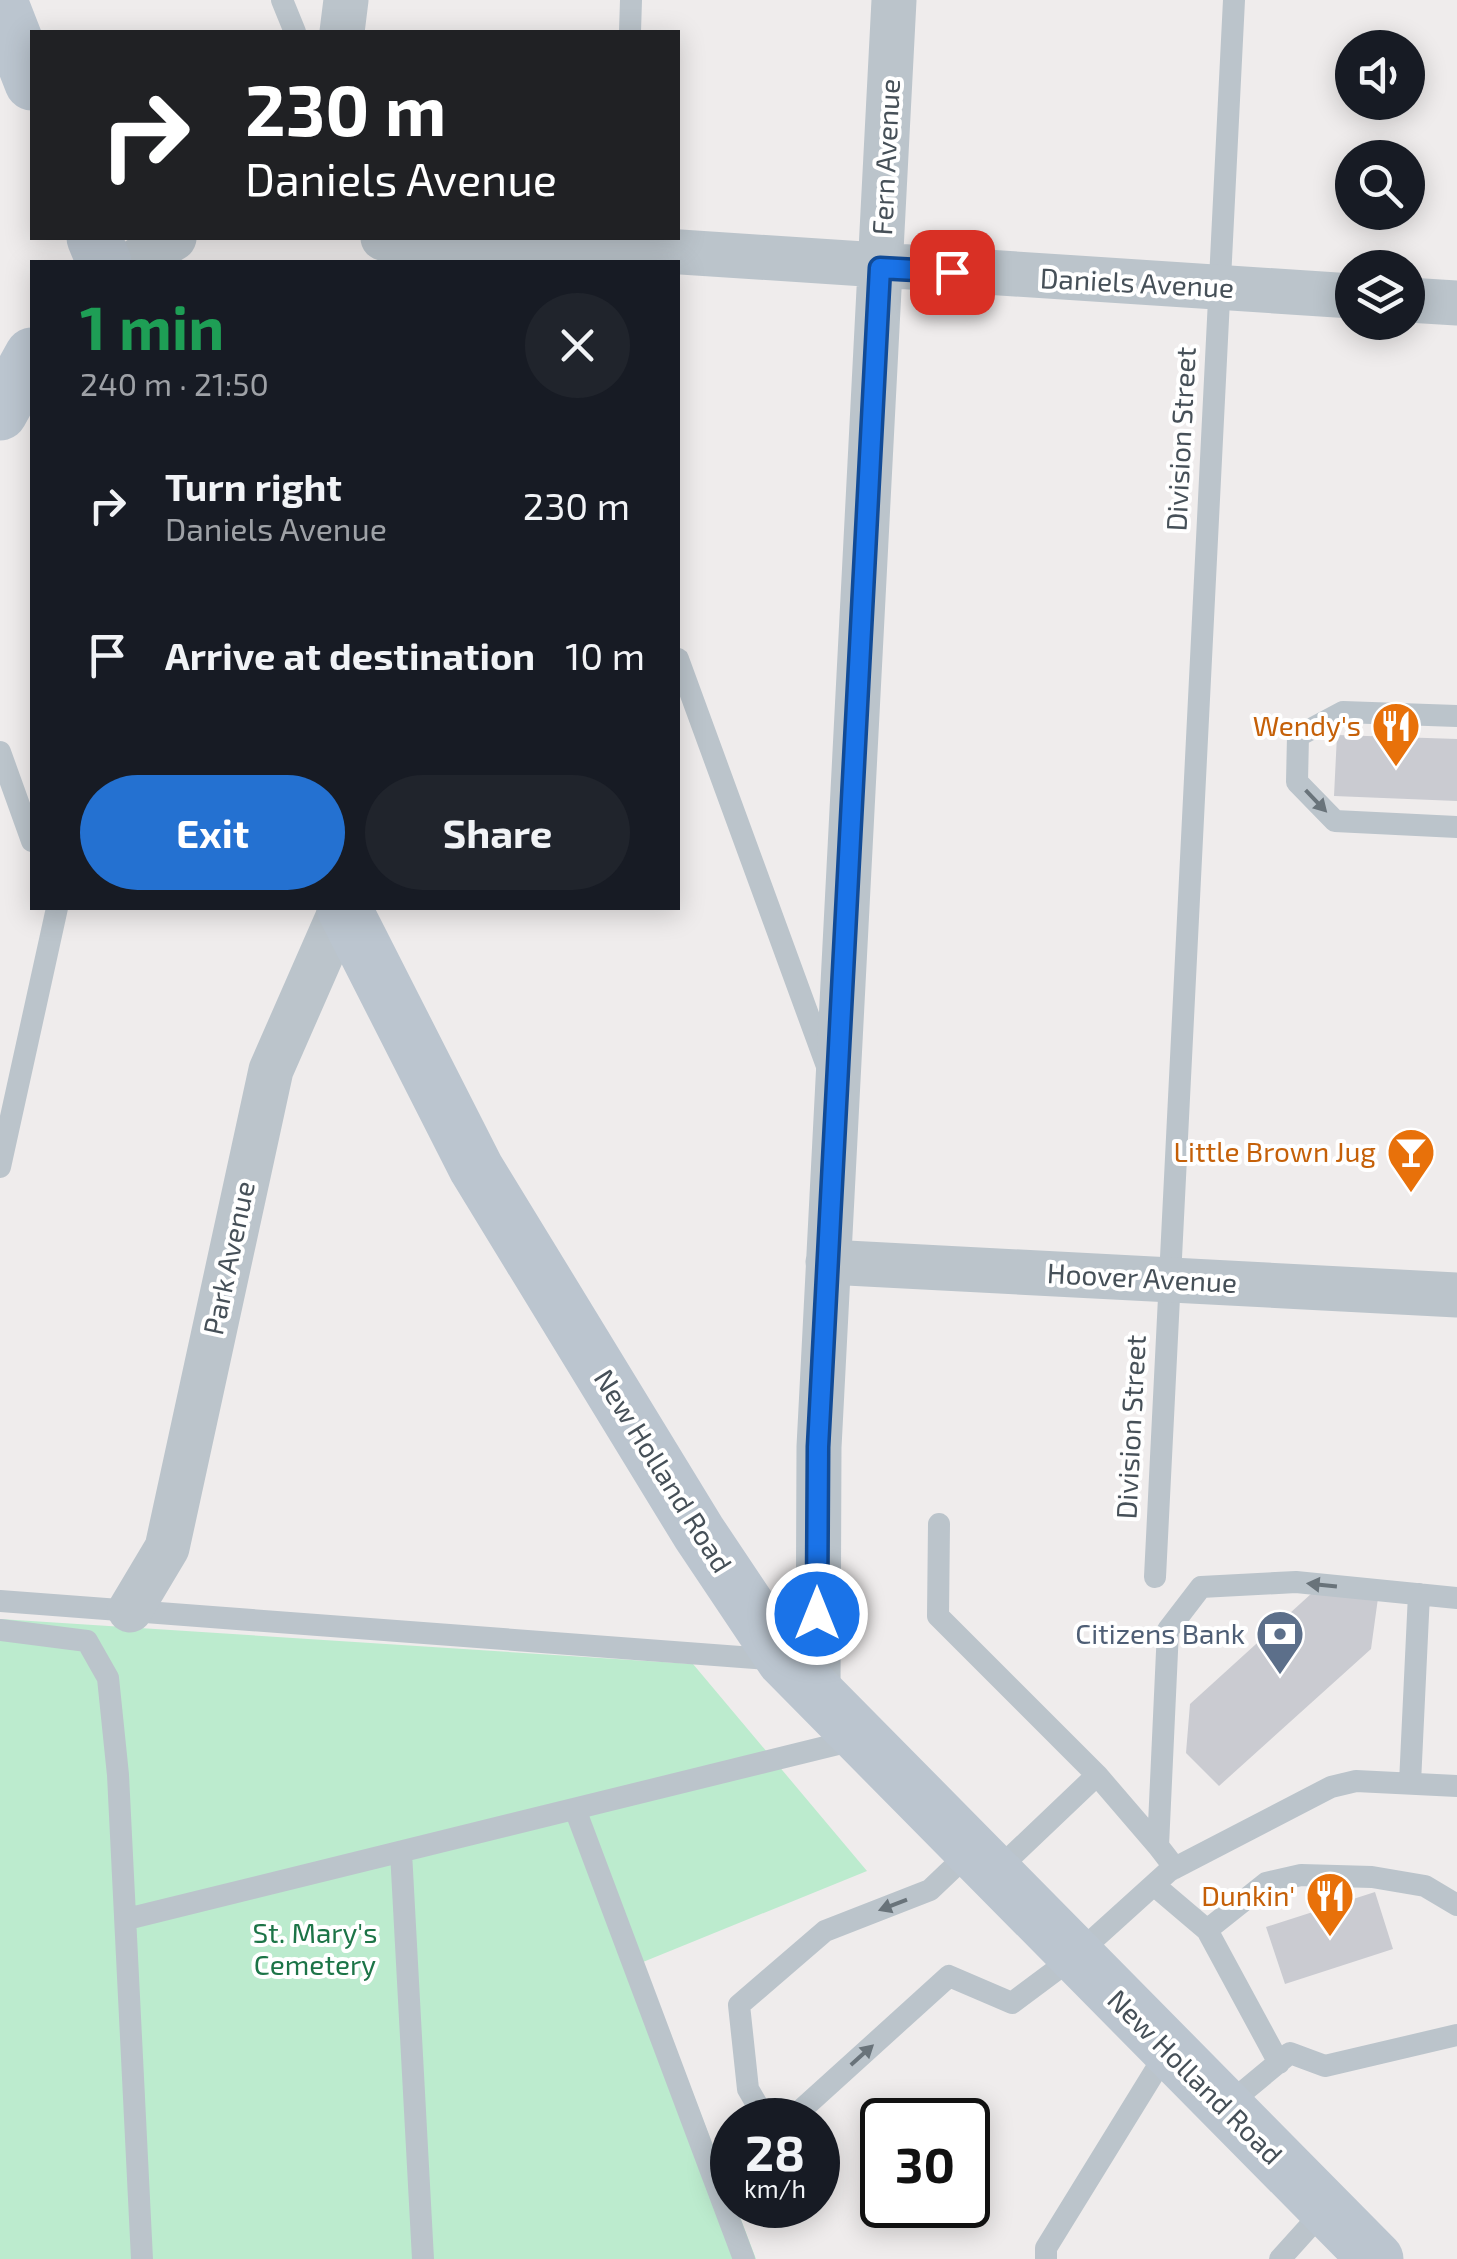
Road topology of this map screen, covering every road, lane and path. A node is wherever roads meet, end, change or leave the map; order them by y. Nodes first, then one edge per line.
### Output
1 (282, 0) edge
2 (346, 0) edge
3 (631, 0) edge
4 (894, 0) edge
5 (1234, 0) edge
6 (0, 1) edge
7 (294, 30) edge
8 (342, 30) edge
9 (630, 30) edge
10 (30, 78) edge
11 (171, 240) edge
12 (402, 240) edge
13 (620, 243) edge
14 (539, 254) edge
15 (138, 260) edge
16 (880, 268) junction
17 (1220, 287) junction
18 (1335, 295) edge
19 (1425, 301) edge
20 (1457, 303) edge
21 (30, 359) edge
22 (0, 413) edge
23 (680, 664) edge
24 (1457, 716) edge
25 (0, 752) edge
26 (1457, 827) edge
27 (30, 835) edge
28 (57, 910) edge
29 (342, 910) edge
30 (344, 910) edge
31 (836, 1091) junction
32 (0, 1167) edge
33 (828, 1262) junction
34 (1168, 1280) junction
35 (1457, 1295) edge
36 (939, 1524) dead end
37 (1154, 1577) dead end
38 (1420, 1594) junction
39 (1457, 1598) edge
40 (0, 1601) edge
41 (130, 1610) junction
42 (0, 1630) edge
43 (801, 1677) junction
44 (862, 1738) junction
45 (1097, 1775) junction
46 (1410, 1783) junction
47 (1457, 1786) edge
48 (575, 1809) junction
49 (1158, 1846) junction
50 (401, 1852) junction
51 (983, 1862) junction
52 (1175, 1868) junction
53 (1154, 1885) junction
54 (1457, 1905) edge
55 (127, 1919) junction
56 (1207, 1930) junction
57 (1075, 1956) junction
58 (1457, 2035) edge
59 (1168, 2050) junction
60 (1279, 2063) junction
61 (753, 2098) edge
62 (814, 2098) edge
63 (1225, 2107) junction
64 (1326, 2208) junction
65 (142, 2259) edge
66 (423, 2259) edge
67 (744, 2259) edge
68 (1046, 2259) edge
69 (1280, 2259) edge
70 (1376, 2259) edge

1 - 7 lane
2 - 8 street
3 - 9 lane
4 - 16 street, Fern Avenue
5 - 17 lane, Division Street
6 - 10 main road
11 - 15 street
12 - 14 street, Daniels Avenue
13 - 14 street, Daniels Avenue
13 - 16 street, Daniels Avenue
16 - 17 street, Daniels Avenue
16 - 31 street, Fern Avenue
17 - 18 street, Daniels Avenue
17 - 34 lane, Division Street
19 - 20 street
21 - 22 main road
23 - 31 lane
24 -> 26 lane
25 - 27 lane
28 - 32 lane
29 - 41 street, Park Avenue
30 - 43 main road, New Holland Road
31 - 33 street, Fern Avenue
33 - 34 street, Hoover Avenue
33 - 43 street, Fern Avenue
34 - 35 street, Hoover Avenue
34 - 37 lane, Division Street
36 - 45 lane
38 - 39 lane
38 - 46 lane
38 -> 49 lane
40 - 41 lane
41 - 43 lane
42 - 55 lane
43 - 44 main road, New Holland Road
44 - 48 lane
44 - 51 main road, New Holland Road
45 - 49 lane
45 - 51 lane
46 - 47 lane
46 - 52 lane
48 - 50 lane
48 - 67 lane
49 - 52 lane
50 - 55 lane
50 - 66 lane
51 - 57 main road, New Holland Road
51 -> 61 lane
52 - 53 lane
53 - 56 lane
53 - 57 lane
54 - 56 lane
55 - 65 lane
56 - 60 lane
57 - 59 main road, New Holland Road
62 -> 57 lane
58 - 60 lane
59 - 63 main road, New Holland Road
59 - 68 lane
60 - 63 lane
63 - 64 main road, New Holland Road
64 - 69 lane
64 - 70 main road, New Holland Road

